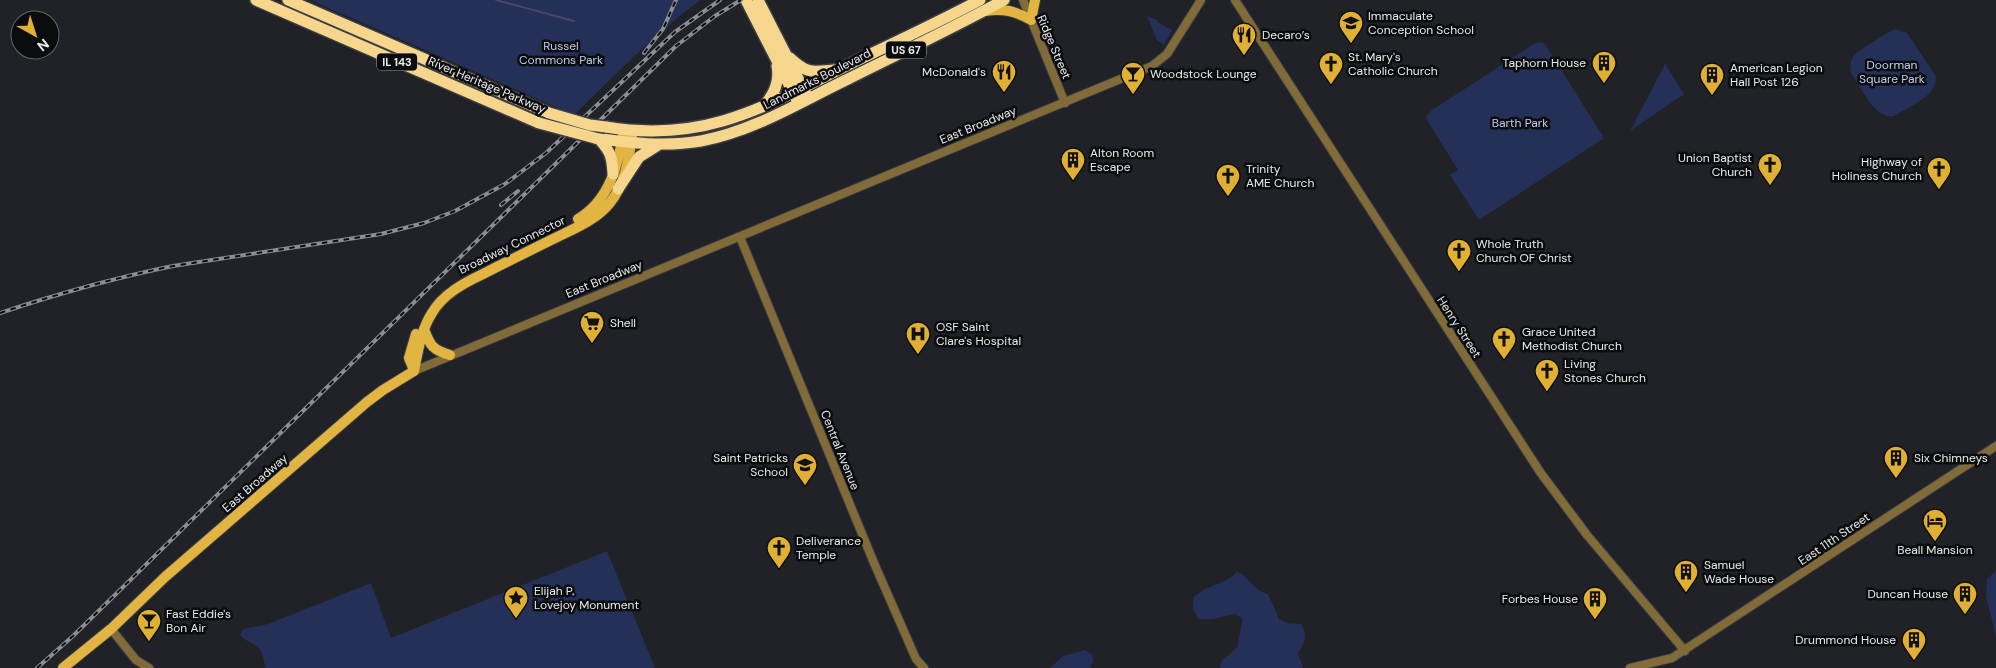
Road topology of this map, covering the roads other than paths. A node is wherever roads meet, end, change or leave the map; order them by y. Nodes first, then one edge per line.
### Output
1 (256, 0) edge
2 (288, 0) edge
3 (746, 0) edge
4 (758, 0) edge
5 (1004, 0) edge
6 (1022, 0) edge
7 (1035, 0) edge
8 (1201, 0) edge
9 (1235, 0) edge
10 (980, 3) edge
11 (1031, 20) junction
12 (772, 39) junction
13 (780, 56) junction
14 (840, 69) junction
15 (801, 96) junction
16 (1065, 103) junction
17 (763, 108) junction
18 (627, 137) junction
19 (597, 139) junction
20 (659, 144) junction
21 (613, 174) junction
22 (618, 189) junction
23 (740, 237) junction
24 (424, 329) junction
25 (450, 355) junction
26 (414, 371) junction
27 (1996, 446) edge
28 (111, 629) junction
29 (1685, 651) junction
30 (63, 668) edge
31 (149, 668) edge
32 (924, 668) edge
33 (1630, 668) edge

1 - 19 highway, River Heritage Parkway / IL 143, bridge
2 - 18 highway, River Heritage Parkway / IL 143, bridge
3 - 12 highway, US 67
4 - 12 highway, US 67
5 - 10 highway, Landmarks Boulevard / US 67
6 - 11 street, Ridge Street
7 - 11 main road
8 - 16 street, East Broadway
9 - 29 street, Henry Street
10 - 11 main road
10 - 14 highway, Landmarks Boulevard / US 67
10 - 15 highway, Landmarks Boulevard / US 67
11 - 16 street, Ridge Street
12 - 13 highway, US 67
13 - 14 highway, US 67
13 - 15 highway
13 - 17 highway
14 - 15 highway, Landmarks Boulevard / IL 143
15 - 17 highway, Landmarks Boulevard / IL 143
15 - 20 highway, Landmarks Boulevard / IL 143
16 - 23 street, East Broadway
17 - 18 highway, Landmarks Boulevard / IL 143
18 - 19 highway, River Heritage Parkway / IL 143
18 - 20 highway, Landmarks Boulevard / IL 143
18 - 21 main road, Broadway Connector
18 - 22 main road, Broadway Connector
19 - 21 highway
20 - 22 highway
21 - 26 main road, Broadway Connector
22 - 24 main road, Broadway Connector
23 - 25 street, East Broadway
23 - 32 street, Central Avenue
24 - 25 main road
24 - 26 main road, Broadway Connector
25 - 26 street, East Broadway
26 - 28 main road, East Broadway
27 - 29 street, East 11th Street
28 - 30 main road, East Broadway
28 - 31 street
29 - 33 street, East 11th Street

